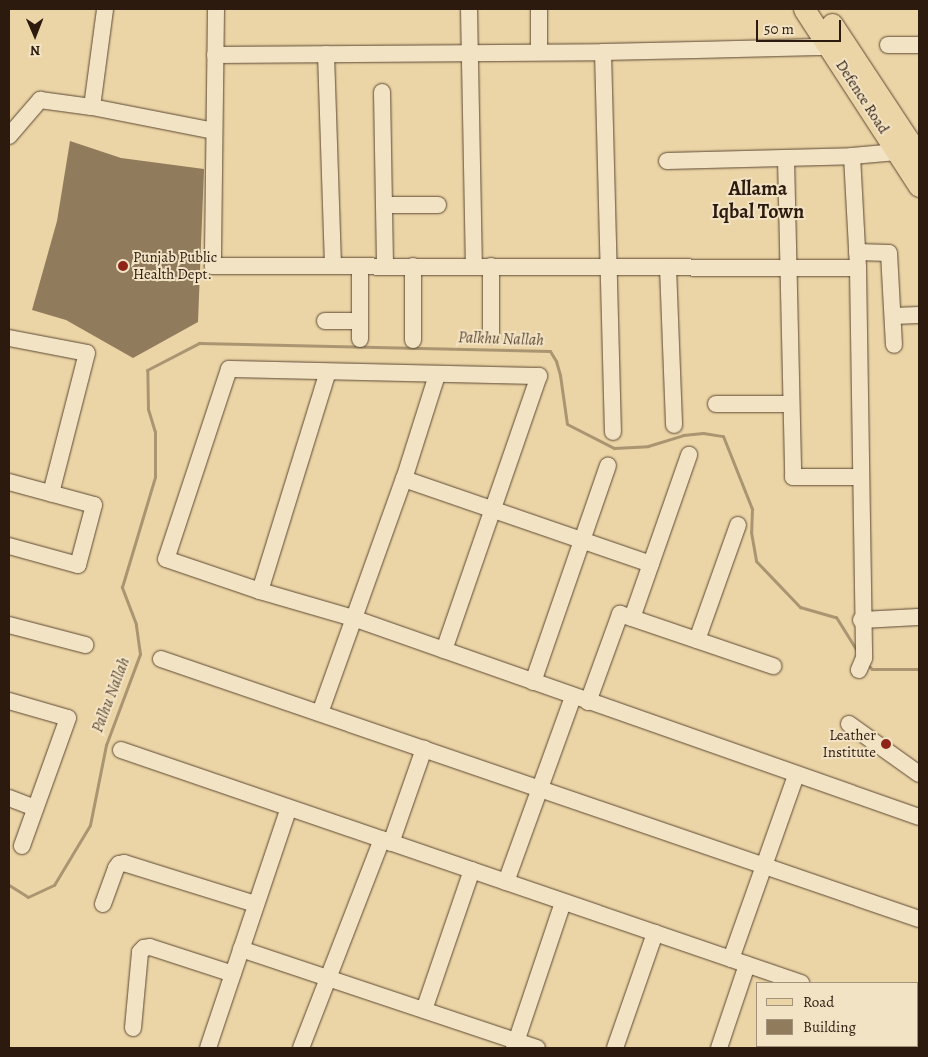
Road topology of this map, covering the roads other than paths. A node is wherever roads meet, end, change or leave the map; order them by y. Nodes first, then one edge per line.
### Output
1 (105, 9) edge
2 (216, 9) edge
3 (469, 9) edge
4 (539, 9) edge
5 (804, 9) edge
6 (822, 9) edge
7 (888, 45) dead end
8 (919, 45) edge
9 (830, 47) junction
10 (539, 52) junction
11 (603, 52) junction
12 (470, 53) junction
13 (215, 54) junction
14 (326, 54) junction
15 (382, 92) dead end
16 (92, 107) junction
17 (214, 131) junction
18 (9, 136) edge
19 (906, 145) edge
20 (852, 156) junction
21 (786, 158) junction
22 (667, 161) dead end
23 (918, 182) edge
24 (384, 205) junction
25 (438, 205) dead end
26 (858, 260) junction
27 (333, 266) junction
28 (360, 266) junction
29 (385, 266) junction
30 (413, 266) junction
31 (474, 266) junction
32 (491, 266) junction
33 (610, 267) junction
34 (668, 267) junction
35 (788, 267) junction
36 (919, 315) edge
37 (892, 316) junction
38 (325, 321) dead end
39 (360, 321) junction
40 (491, 335) dead end
41 (9, 338) edge
42 (360, 339) dead end
43 (413, 340) dead end
44 (894, 345) dead end
45 (328, 372) junction
46 (437, 375) junction
47 (716, 404) dead end
48 (791, 404) junction
49 (674, 425) dead end
50 (613, 432) dead end
51 (689, 455) dead end
52 (608, 466) dead end
53 (860, 477) junction
54 (404, 479) junction
55 (9, 482) edge
56 (51, 493) junction
57 (493, 510) junction
58 (738, 525) dead end
59 (581, 541) junction
60 (9, 546) edge
61 (651, 564) junction
62 (260, 591) junction
63 (919, 617) edge
64 (353, 618) junction
65 (632, 618) junction
66 (861, 620) junction
67 (9, 625) edge
68 (698, 640) junction
69 (85, 645) dead end
70 (444, 650) junction
71 (161, 659) dead end
72 (773, 666) dead end
73 (859, 670) dead end
74 (533, 682) junction
75 (581, 700) junction
76 (9, 701) edge
77 (320, 713) junction
78 (849, 724) dead end
79 (424, 749) junction
80 (121, 750) dead end
81 (796, 774) junction
82 (919, 774) edge
83 (540, 788) junction
84 (9, 798) edge
85 (36, 808) junction
86 (289, 808) junction
87 (919, 817) edge
88 (386, 841) junction
89 (22, 846) dead end
90 (763, 865) junction
91 (472, 870) junction
92 (506, 882) junction
93 (563, 902) junction
94 (103, 904) dead end
95 (256, 904) junction
96 (919, 919) edge
97 (655, 933) junction
98 (241, 949) junction
99 (731, 959) junction
100 (747, 965) junction
101 (233, 974) junction
102 (328, 978) junction
103 (798, 982) edge
104 (424, 1010) junction
105 (133, 1028) dead end
106 (515, 1045) edge
107 (208, 1048) edge
108 (301, 1048) edge
109 (537, 1048) edge
110 (615, 1048) edge
111 (719, 1048) edge

1 - 16 street
2 - 13 street
3 - 12 street
4 - 10 street
5 - 9 main road, Defence Road
6 - 19 main road, Defence Road
7 - 8 street
9 - 11 street
9 - 19 main road, Defence Road
10 - 11 street
10 - 12 street
11 - 33 street
12 - 14 street
12 - 31 street
13 - 14 street
13 - 17 street
14 - 27 street
15 - 24 street
16 - 17 street
16 - 18 street
17 - 27 street
19 - 20 street
19 - 23 main road, Defence Road
20 - 21 street
20 - 26 street
21 - 22 street
21 - 35 street
24 - 25 street
24 - 29 street
26 - 35 street
26 - 37 street
26 - 53 street
27 - 28 street
28 - 29 street
28 - 39 street
29 - 30 street
30 - 31 street
30 - 43 street
31 - 32 street
32 - 33 street
32 - 40 street
33 - 34 street
33 - 50 street
34 - 35 street
34 - 49 street
35 - 48 street
36 - 37 street
37 - 44 street
38 - 39 street
39 - 42 street
41 - 56 street
45 - 46 street
45 - 62 street
45 - 62 street
46 - 54 street
46 - 57 street
47 - 48 street
48 - 53 street
51 - 61 street
52 - 59 street
53 - 66 street
54 - 57 street
54 - 64 street
55 - 56 street
56 - 60 street
57 - 59 street
57 - 70 street
58 - 68 street
59 - 61 street
59 - 74 street
61 - 65 street
62 - 64 street
63 - 66 street
64 - 70 street
64 - 77 street
65 - 68 street
65 - 75 street
66 - 73 street
67 - 69 street
68 - 72 street
70 - 74 street
71 - 77 street
74 - 75 street
75 - 81 street
75 - 83 street
76 - 85 street
77 - 79 street
78 - 82 street
79 - 83 street
79 - 88 street
80 - 86 street
81 - 87 street
81 - 90 street
83 - 90 street
83 - 92 street
84 - 85 street
85 - 89 street
86 - 88 street
86 - 95 street
88 - 91 street
88 - 102 street
90 - 96 street
90 - 99 street
91 - 92 street
91 - 104 street
92 - 93 street
93 - 97 street
93 - 106 street
94 - 95 street
95 - 98 street
97 - 99 street
97 - 110 street
98 - 101 street
98 - 102 street
99 - 100 street
100 - 103 street
100 - 111 street
101 - 105 street
101 - 107 street
102 - 104 street
102 - 108 street
104 - 106 street
106 - 109 street

